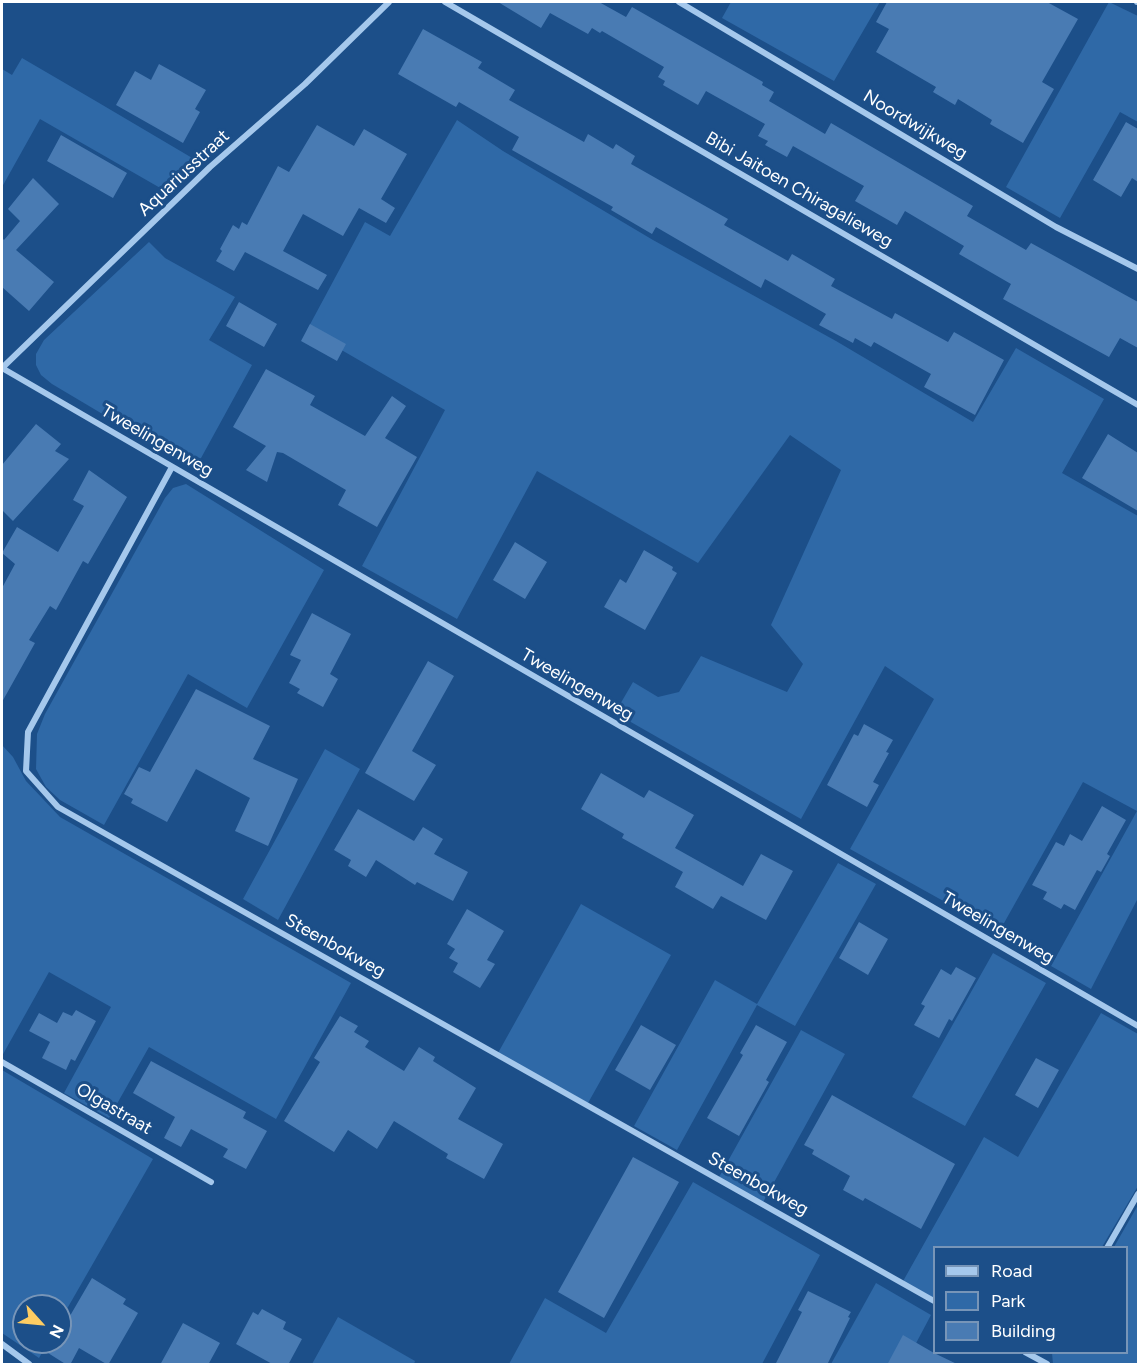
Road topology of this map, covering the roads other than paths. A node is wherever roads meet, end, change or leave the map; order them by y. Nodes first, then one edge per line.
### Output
1 (389, 2) edge
2 (445, 2) edge
3 (678, 2) edge
4 (1138, 269) edge
5 (2, 368) edge
6 (1138, 405) edge
7 (172, 467) junction
8 (1138, 1026) edge
9 (2, 1062) edge
10 (211, 1182) dead end
11 (1138, 1194) edge
12 (1108, 1246) edge
13 (933, 1300) edge
14 (2, 1344) edge
15 (1027, 1354) edge
16 (1044, 1363) edge
17 (29, 1365) edge

1 - 5 street, Aquariusstraat
2 - 6 street, Bibi Jaitoen Chiragalieweg
3 - 4 street, Noordwijkweg
5 - 7 street, Tweelingenweg
7 - 8 street, Tweelingenweg
7 - 13 street, Steenbokweg
9 - 10 street, Olgastraat
11 - 12 street
14 - 17 street
15 - 16 street

